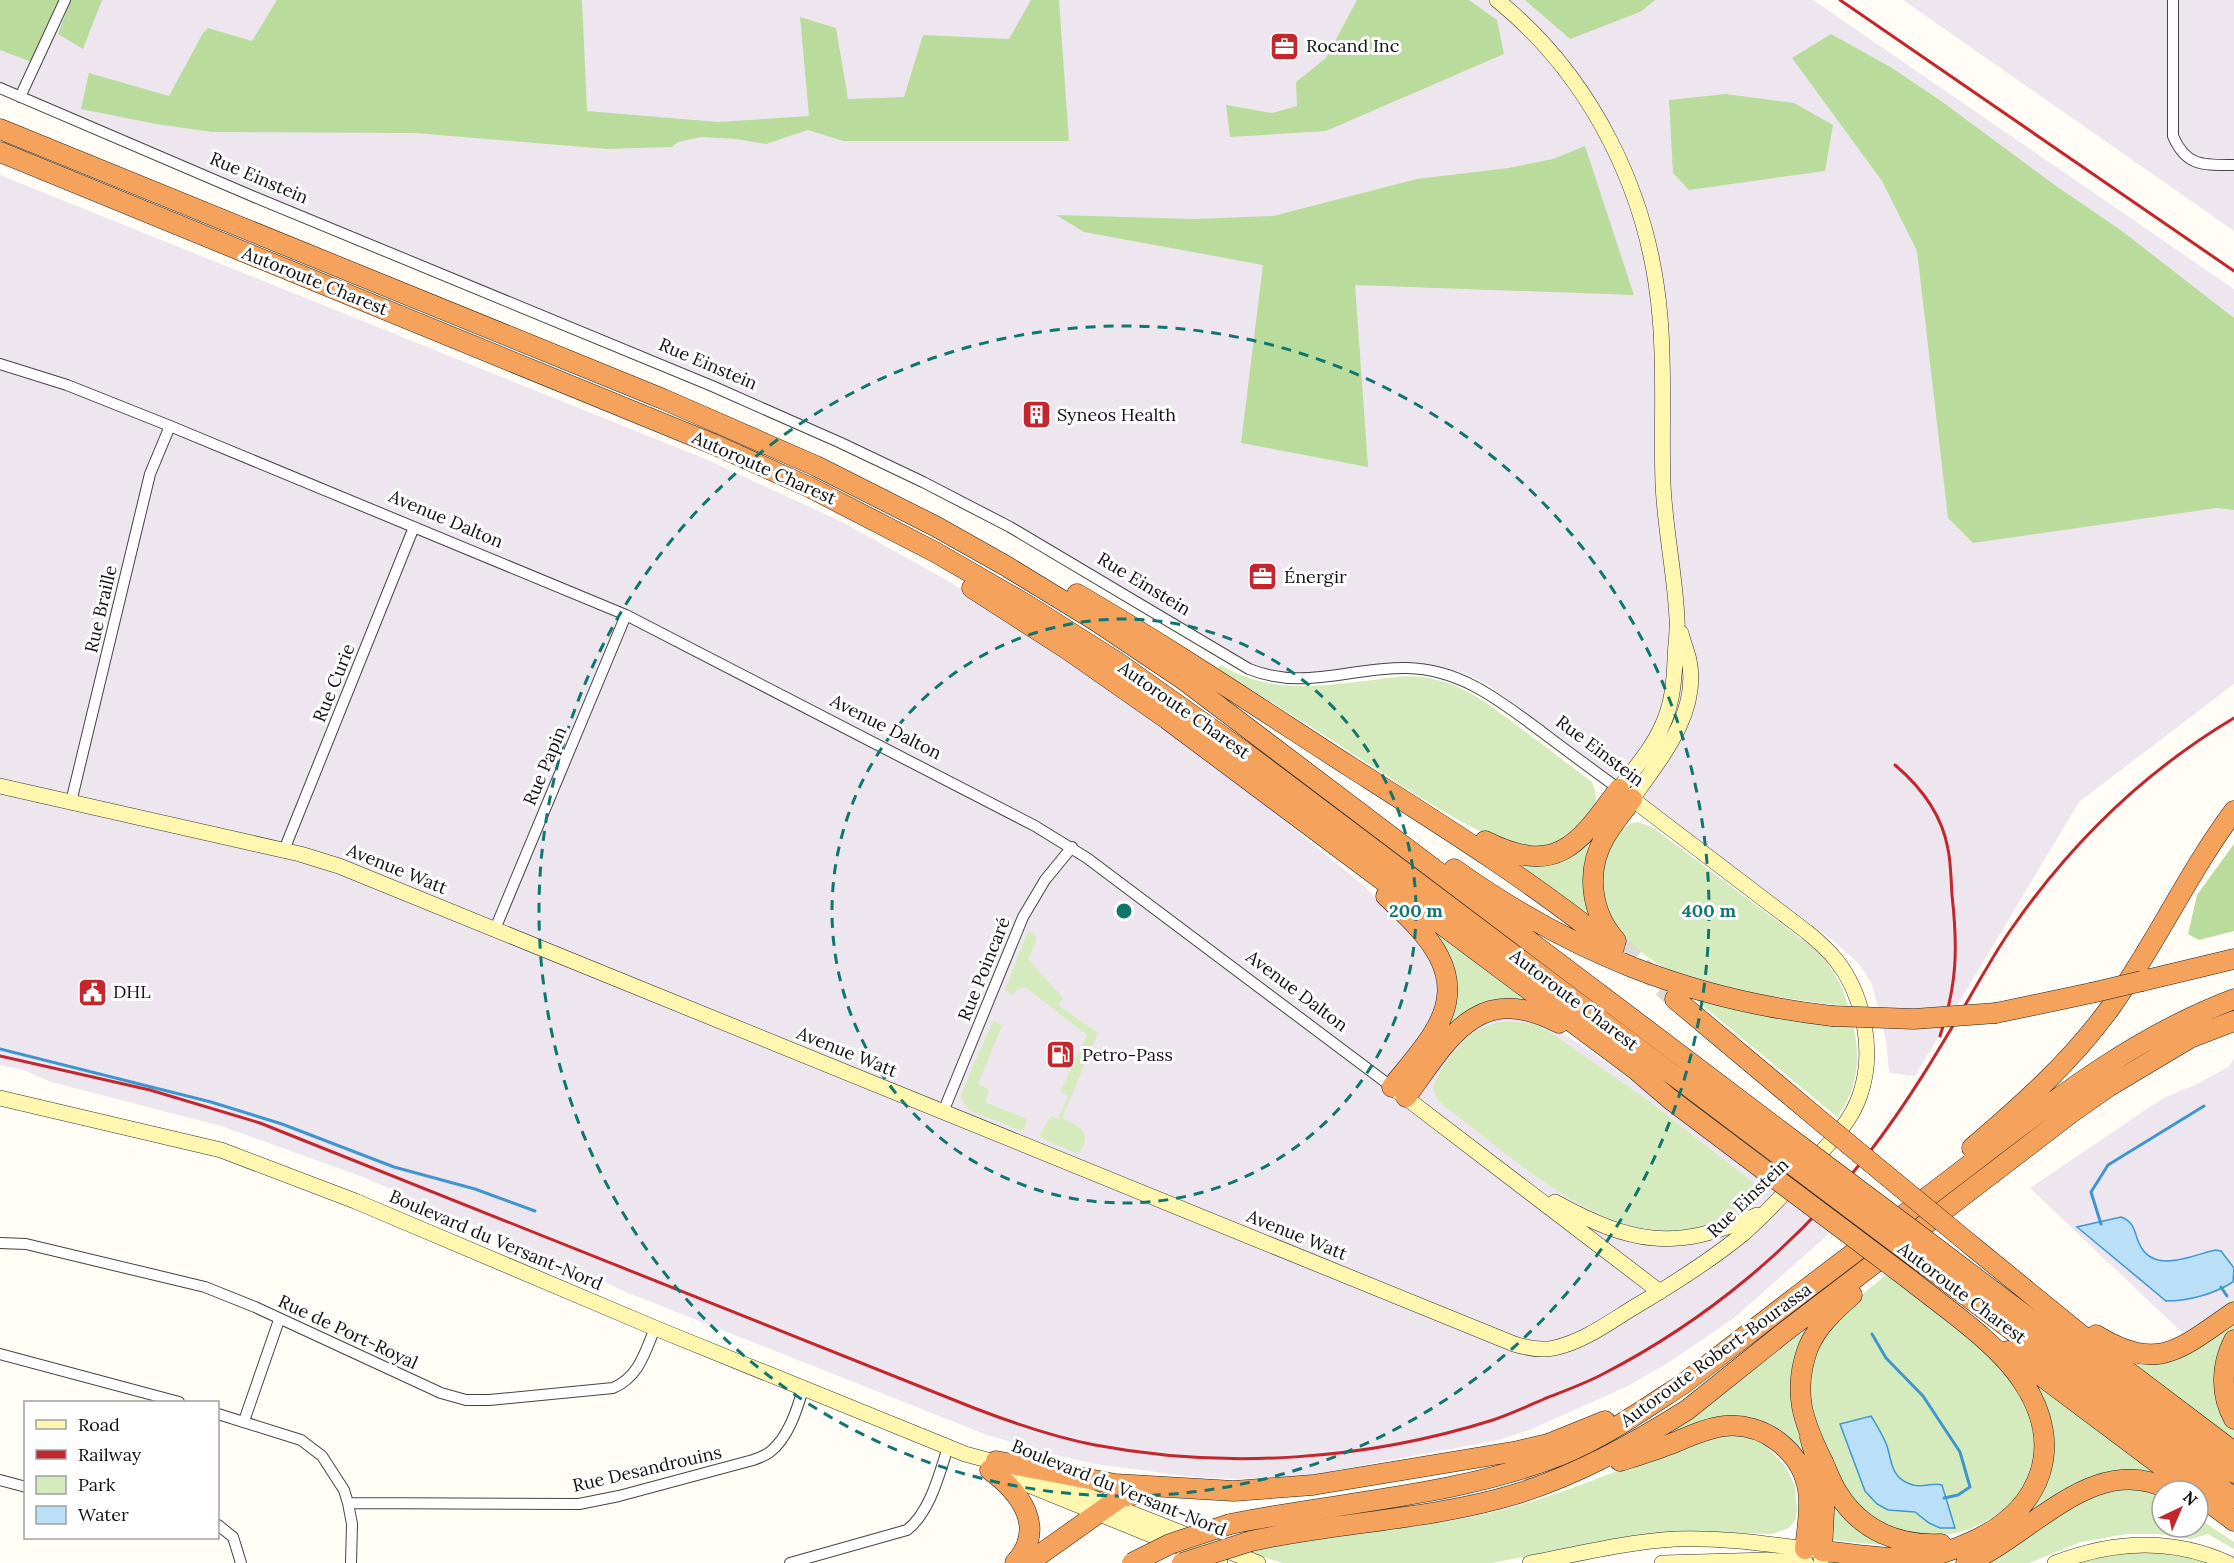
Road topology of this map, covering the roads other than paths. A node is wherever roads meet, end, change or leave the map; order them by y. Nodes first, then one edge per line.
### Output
1 (65, 0) edge
2 (1497, 0) edge
3 (2173, 0) edge
4 (0, 88) edge
5 (20, 97) junction
6 (0, 124) edge
7 (0, 129) edge
8 (47, 147) junction
9 (0, 152) edge
10 (0, 165) edge
11 (2234, 165) edge
12 (114, 199) junction
13 (0, 364) edge
14 (170, 426) junction
15 (810, 487) junction
16 (910, 513) junction
17 (414, 527) junction
18 (626, 615) junction
19 (1184, 681) junction
20 (0, 786) edge
21 (1384, 788) junction
22 (1264, 790) junction
23 (1625, 794) junction
24 (71, 802) junction
25 (2234, 811) edge
26 (1072, 847) junction
27 (284, 850) junction
28 (495, 929) junction
29 (2234, 959) edge
30 (1675, 999) tunnel mouth
31 (2234, 999) edge
32 (2232, 1023) edge
33 (1399, 1092) junction
34 (0, 1098) edge
35 (1670, 1099) junction
36 (944, 1112) junction
37 (1512, 1179) junction
38 (1956, 1201) junction
39 (1768, 1210) junction
40 (0, 1244) edge
41 (1847, 1258) junction
42 (2009, 1277) junction
43 (1909, 1279) junction
44 (1660, 1292) junction
45 (2233, 1312) edge
46 (279, 1320) junction
47 (655, 1328) junction
48 (2234, 1340) edge
49 (0, 1354) edge
50 (1683, 1384) junction
51 (804, 1389) junction
52 (174, 1401) edge
53 (219, 1414) edge
54 (2234, 1419) edge
55 (244, 1421) junction
56 (1810, 1437) junction
57 (948, 1448) junction
58 (2234, 1452) edge
59 (993, 1465) junction
60 (2234, 1473) edge
61 (2178, 1479) edge
62 (0, 1480) edge
63 (2150, 1483) edge
64 (24, 1486) edge
65 (1208, 1490) junction
66 (1518, 1493) junction
67 (2234, 1498) edge
68 (348, 1503) junction
69 (2210, 1503) edge
70 (1104, 1509) junction
71 (2210, 1516) edge
72 (2234, 1521) edge
73 (219, 1526) edge
74 (2234, 1533) edge
75 (1974, 1540) junction
76 (1810, 1559) edge
77 (1720, 1560) junction
78 (241, 1563) edge
79 (351, 1563) edge
80 (790, 1563) edge
81 (1015, 1563) edge
82 (1028, 1563) edge
83 (1132, 1563) edge
84 (1182, 1563) edge
85 (1220, 1563) edge
86 (1258, 1563) edge
87 (1530, 1563) edge
88 (1662, 1563) edge
89 (1736, 1563) edge
90 (1966, 1563) edge
91 (2055, 1563) edge
92 (2228, 1563) edge

1 - 5 street
2 - 23 street
3 - 11 street
4 - 5 street, Rue Einstein
5 - 23 street, Rue Einstein
6 - 8 highway
7 - 8 highway, Autoroute Charest
8 - 16 highway, Autoroute Charest
9 - 12 highway, Autoroute Charest
10 - 12 highway
12 - 15 highway, Autoroute Charest
13 - 14 street, Avenue Dalton
14 - 17 street, Avenue Dalton
14 - 24 street, Rue Braille
15 - 22 highway
15 - 67 highway, Autoroute Charest, bridge
16 - 19 highway, Autoroute Charest
16 - 21 highway
17 - 18 street, Avenue Dalton
17 - 27 street, Rue Curie
18 - 26 street, Avenue Dalton
18 - 28 street, Rue Papin
19 - 29 highway, bridge
19 - 60 highway, Autoroute Charest, bridge
20 - 24 street, Avenue Watt
21 - 23 highway
21 - 23 highway
22 - 33 highway
22 - 35 highway
23 - 39 street, Rue Einstein
24 - 27 street, Avenue Watt
25 - 41 highway
26 - 33 street, Avenue Dalton
26 - 36 street, Rue Poincaré
27 - 28 street, Avenue Watt
28 - 36 street, Avenue Watt
30 - 42 highway, bridge
31 - 41 highway, Autoroute Robert-Bourassa
32 - 38 highway, Autoroute Robert-Bourassa
33 - 35 highway
33 - 37 street, Avenue Dalton
34 - 47 street, Boulevard du Versant-Nord
35 - 43 highway, bridge
36 - 44 street, Avenue Watt
37 - 39 street
37 - 44 street, Avenue Dalton
38 - 56 highway
38 - 66 highway, Autoroute Robert-Bourassa
39 - 44 street, Rue Einstein
40 - 46 street, Rue de Port-Royal
41 - 50 highway, Autoroute Robert-Bourassa
42 - 45 highway
42 - 58 highway
43 - 61 highway
43 - 75 highway
46 - 47 street, Rue de Port-Royal
46 - 55 street
47 - 51 street, Boulevard du Versant-Nord
48 - 54 highway
49 - 52 street
50 - 65 highway
50 - 83 highway, Autoroute Robert-Bourassa, bridge
51 - 57 street, Boulevard du Versant-Nord
51 - 68 street, Rue Desandrouins
53 - 55 street
55 - 68 street
56 - 75 highway
56 - 76 highway
57 - 59 street, Boulevard du Versant-Nord
57 - 80 street
59 - 65 highway
59 - 70 street, Boulevard du Versant-Nord
59 - 81 highway
62 - 64 street
63 - 90 highway
65 - 70 highway
66 - 76 highway
66 - 84 highway, Autoroute Robert-Bourassa, bridge
68 - 79 street
69 - 72 highway
70 - 82 highway
70 - 85 street, Boulevard du Versant-Nord
70 - 86 street, Boulevard du Versant-Nord
71 - 74 highway
73 - 78 street
75 - 76 highway
76 - 77 street
76 - 87 street
77 - 88 street
77 - 89 street
91 - 92 street

